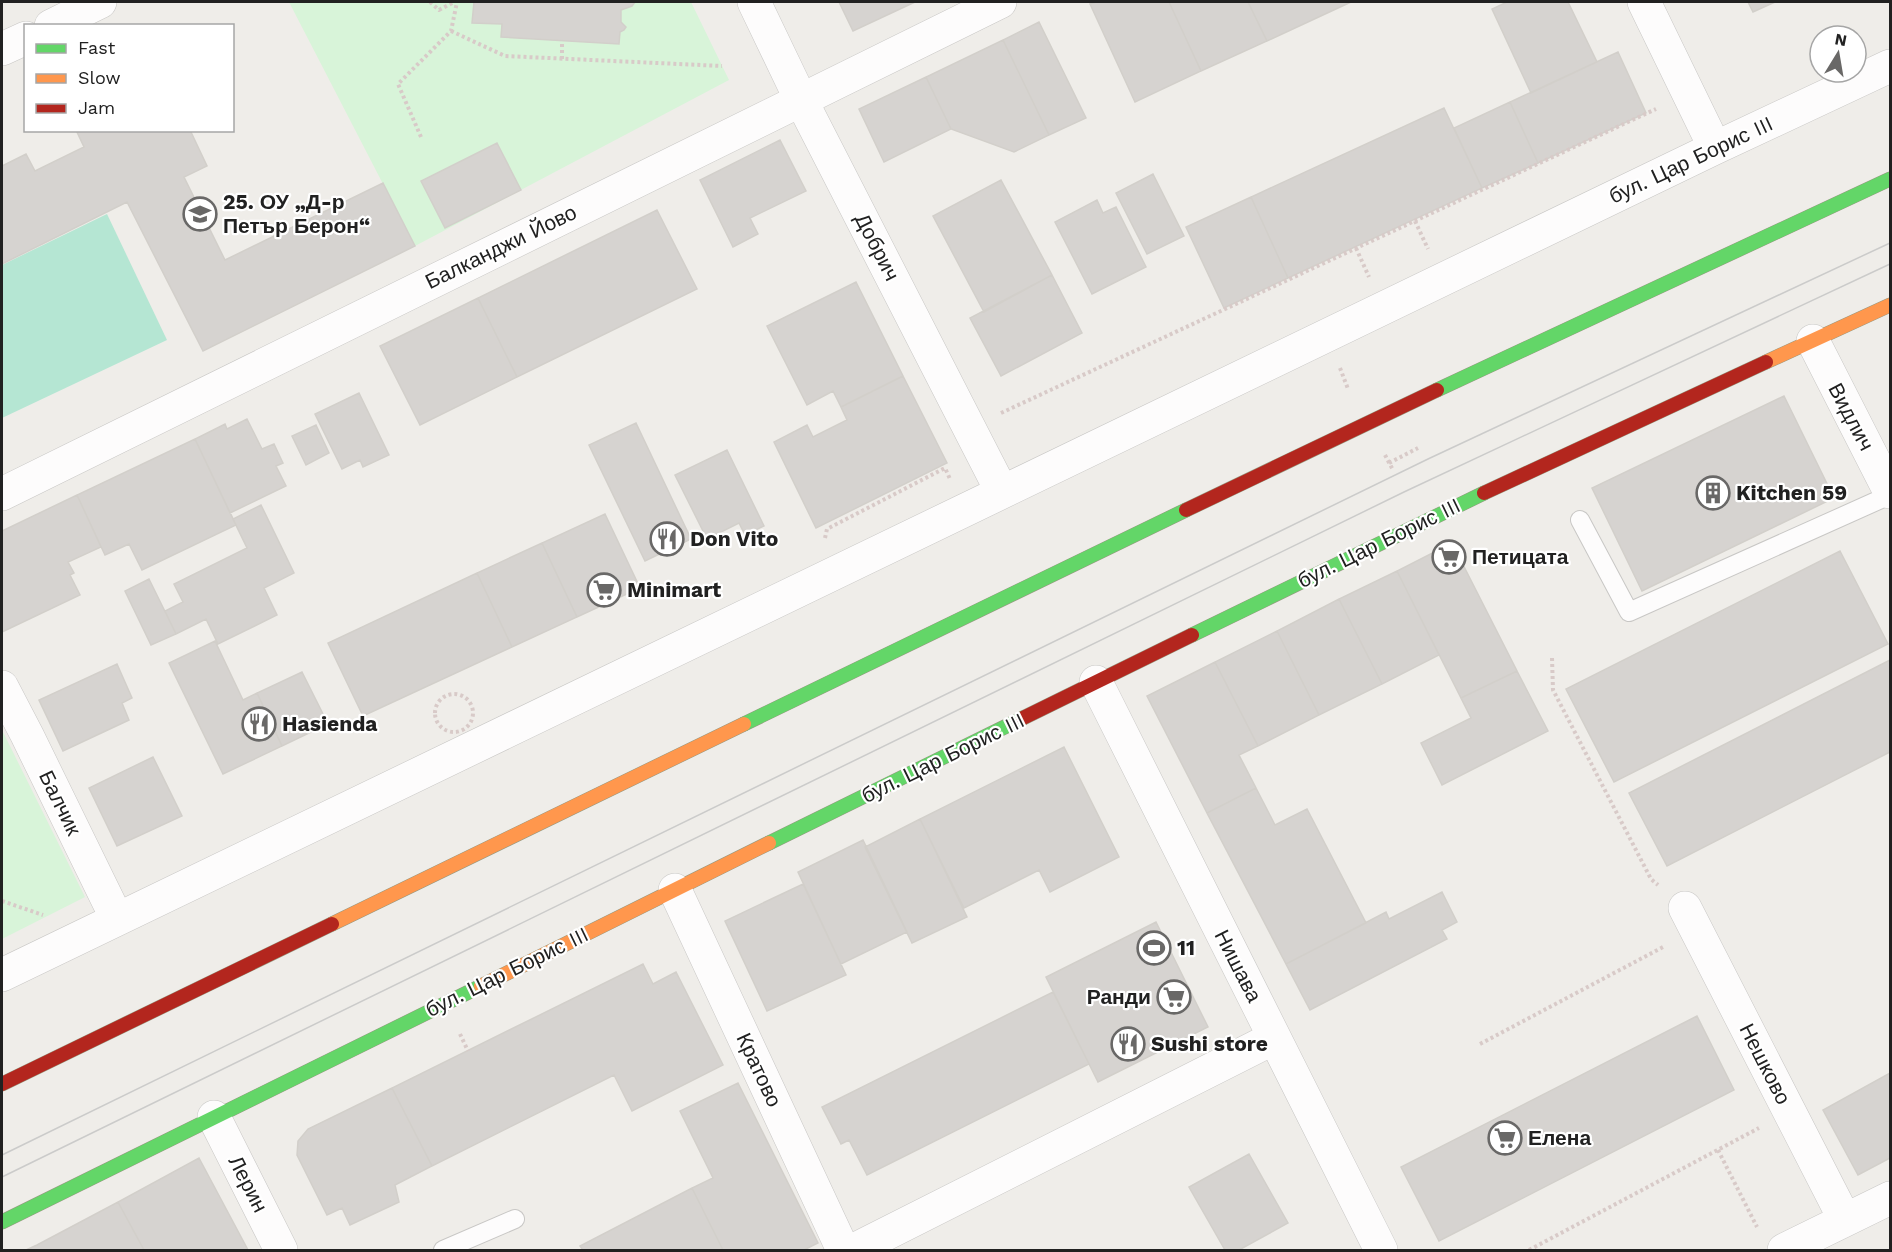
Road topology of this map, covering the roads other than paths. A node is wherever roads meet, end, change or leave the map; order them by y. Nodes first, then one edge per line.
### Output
1 (100, 2) edge
2 (754, 2) edge
3 (1000, 2) edge
4 (1644, 2) edge
5 (55, 24) edge
6 (24, 39) edge
7 (2, 50) edge
8 (1890, 66) edge
9 (801, 100) junction
10 (1715, 148) junction
11 (1890, 178) edge
12 (1890, 305) edge
13 (1813, 341) junction
14 (1002, 492) junction
15 (2, 494) edge
16 (1890, 494) edge
17 (1580, 520) dead end
18 (1096, 682) junction
19 (2, 687) edge
20 (675, 890) junction
21 (1691, 918) road end
22 (117, 919) junction
23 (2, 975) edge
24 (1274, 1038) junction
25 (2, 1084) edge
26 (214, 1117) junction
27 (1890, 1198) edge
28 (515, 1218) dead end
29 (1845, 1220) junction
30 (2, 1222) edge
31 (281, 1251) edge
32 (443, 1251) edge
33 (843, 1251) edge
34 (854, 1251) edge
35 (1381, 1251) edge
36 (1784, 1251) edge

1 - 5 street
2 - 9 street, Добрич
3 - 9 street, Балканджи Йово
4 - 10 street
6 - 7 street
8 - 10 street, бул. Цар Борис III
9 - 14 street, Добрич
9 - 15 street, Балканджи Йово
10 - 14 street, бул. Цар Борис III
11 - 25 street
12 - 13 street, бул. Цар Борис III
13 - 16 street, Видлич
13 - 18 street, бул. Цар Борис III
14 - 22 street, бул. Цар Борис III
16 - 17 lane
18 - 20 street, бул. Цар Борис III
18 - 24 street, Нишава
19 - 22 street, Балчик
20 - 26 street, бул. Цар Борис III
20 - 33 street, Кратово
21 - 29 street, Нешково
22 - 23 street, бул. Цар Борис III
24 - 34 street
24 - 35 street, Нишава
26 - 30 street, бул. Цар Борис III
26 - 31 street, Лерин
27 - 29 street
28 - 32 lane
29 - 36 street

